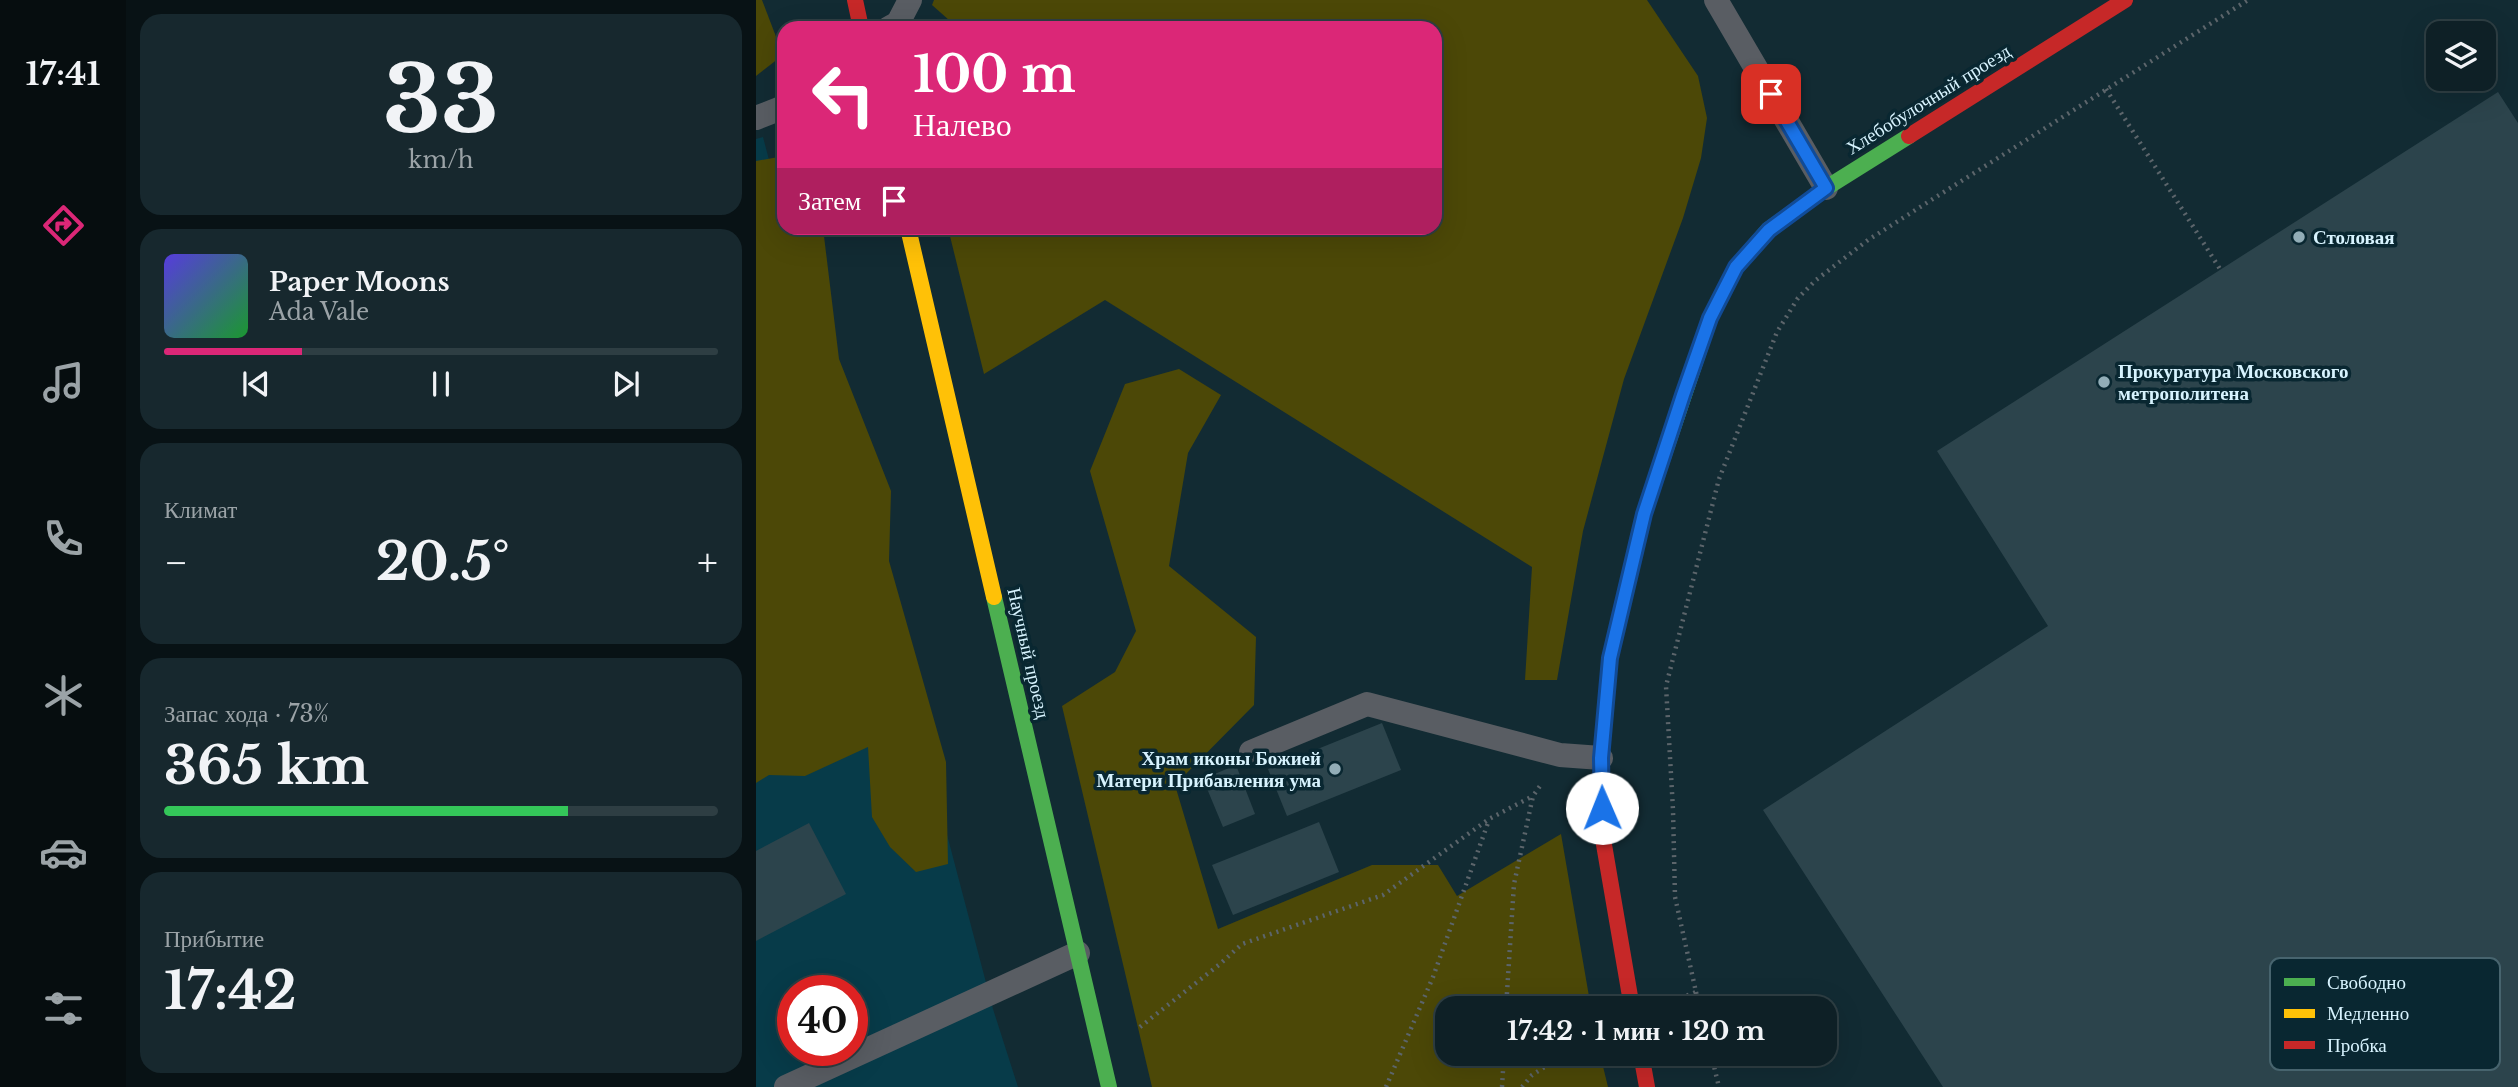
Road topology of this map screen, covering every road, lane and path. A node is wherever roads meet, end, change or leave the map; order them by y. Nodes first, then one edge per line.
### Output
1 (855, 0) edge
2 (910, 0) edge
3 (1716, 0) edge
4 (2126, 0) edge
5 (2248, 0) edge
6 (2097, 7) edge
7 (860, 21) edge
8 (899, 21) edge
9 (2106, 89) junction
10 (777, 110) edge
11 (756, 118) edge
12 (1826, 188) junction
13 (910, 235) edge
14 (2220, 269) dead end
15 (1251, 752) dead end
16 (1560, 755) junction
17 (1601, 758) junction
18 (1533, 796) junction
19 (1489, 819) junction
20 (1077, 953) junction
21 (1696, 992) junction
22 (1507, 996) edge
23 (1630, 996) edge
24 (1687, 996) edge
25 (1697, 996) edge
26 (1137, 1030) dead end
27 (1503, 1066) edge
28 (1546, 1066) edge
29 (1643, 1066) edge
30 (1714, 1066) edge
31 (786, 1087) edge
32 (1109, 1087) edge
33 (1386, 1087) edge
34 (1502, 1087) edge
35 (1522, 1087) edge
36 (1647, 1087) edge
37 (1719, 1087) edge

1 - 7 street
2 - 8 lane
3 - 12 lane
4 - 6 street, Хлебобулочный проезд
5 - 9 path
6 - 12 street, Хлебобулочный проезд
9 - 14 path
9 - 21 path
10 - 11 lane
12 - 17 street, Хлебобулочный проезд
13 - 20 street, Научный проезд
15 - 16 lane
16 - 17 lane
16 - 18 path
17 - 23 street, Хлебобулочный проезд
18 - 19 path
18 - 22 path
19 - 26 path
19 - 33 path
20 - 31 lane
20 - 32 street, Научный проезд
21 - 24 path
21 - 25 path
27 - 34 path
28 - 35 path
29 - 36 street
30 - 37 path

